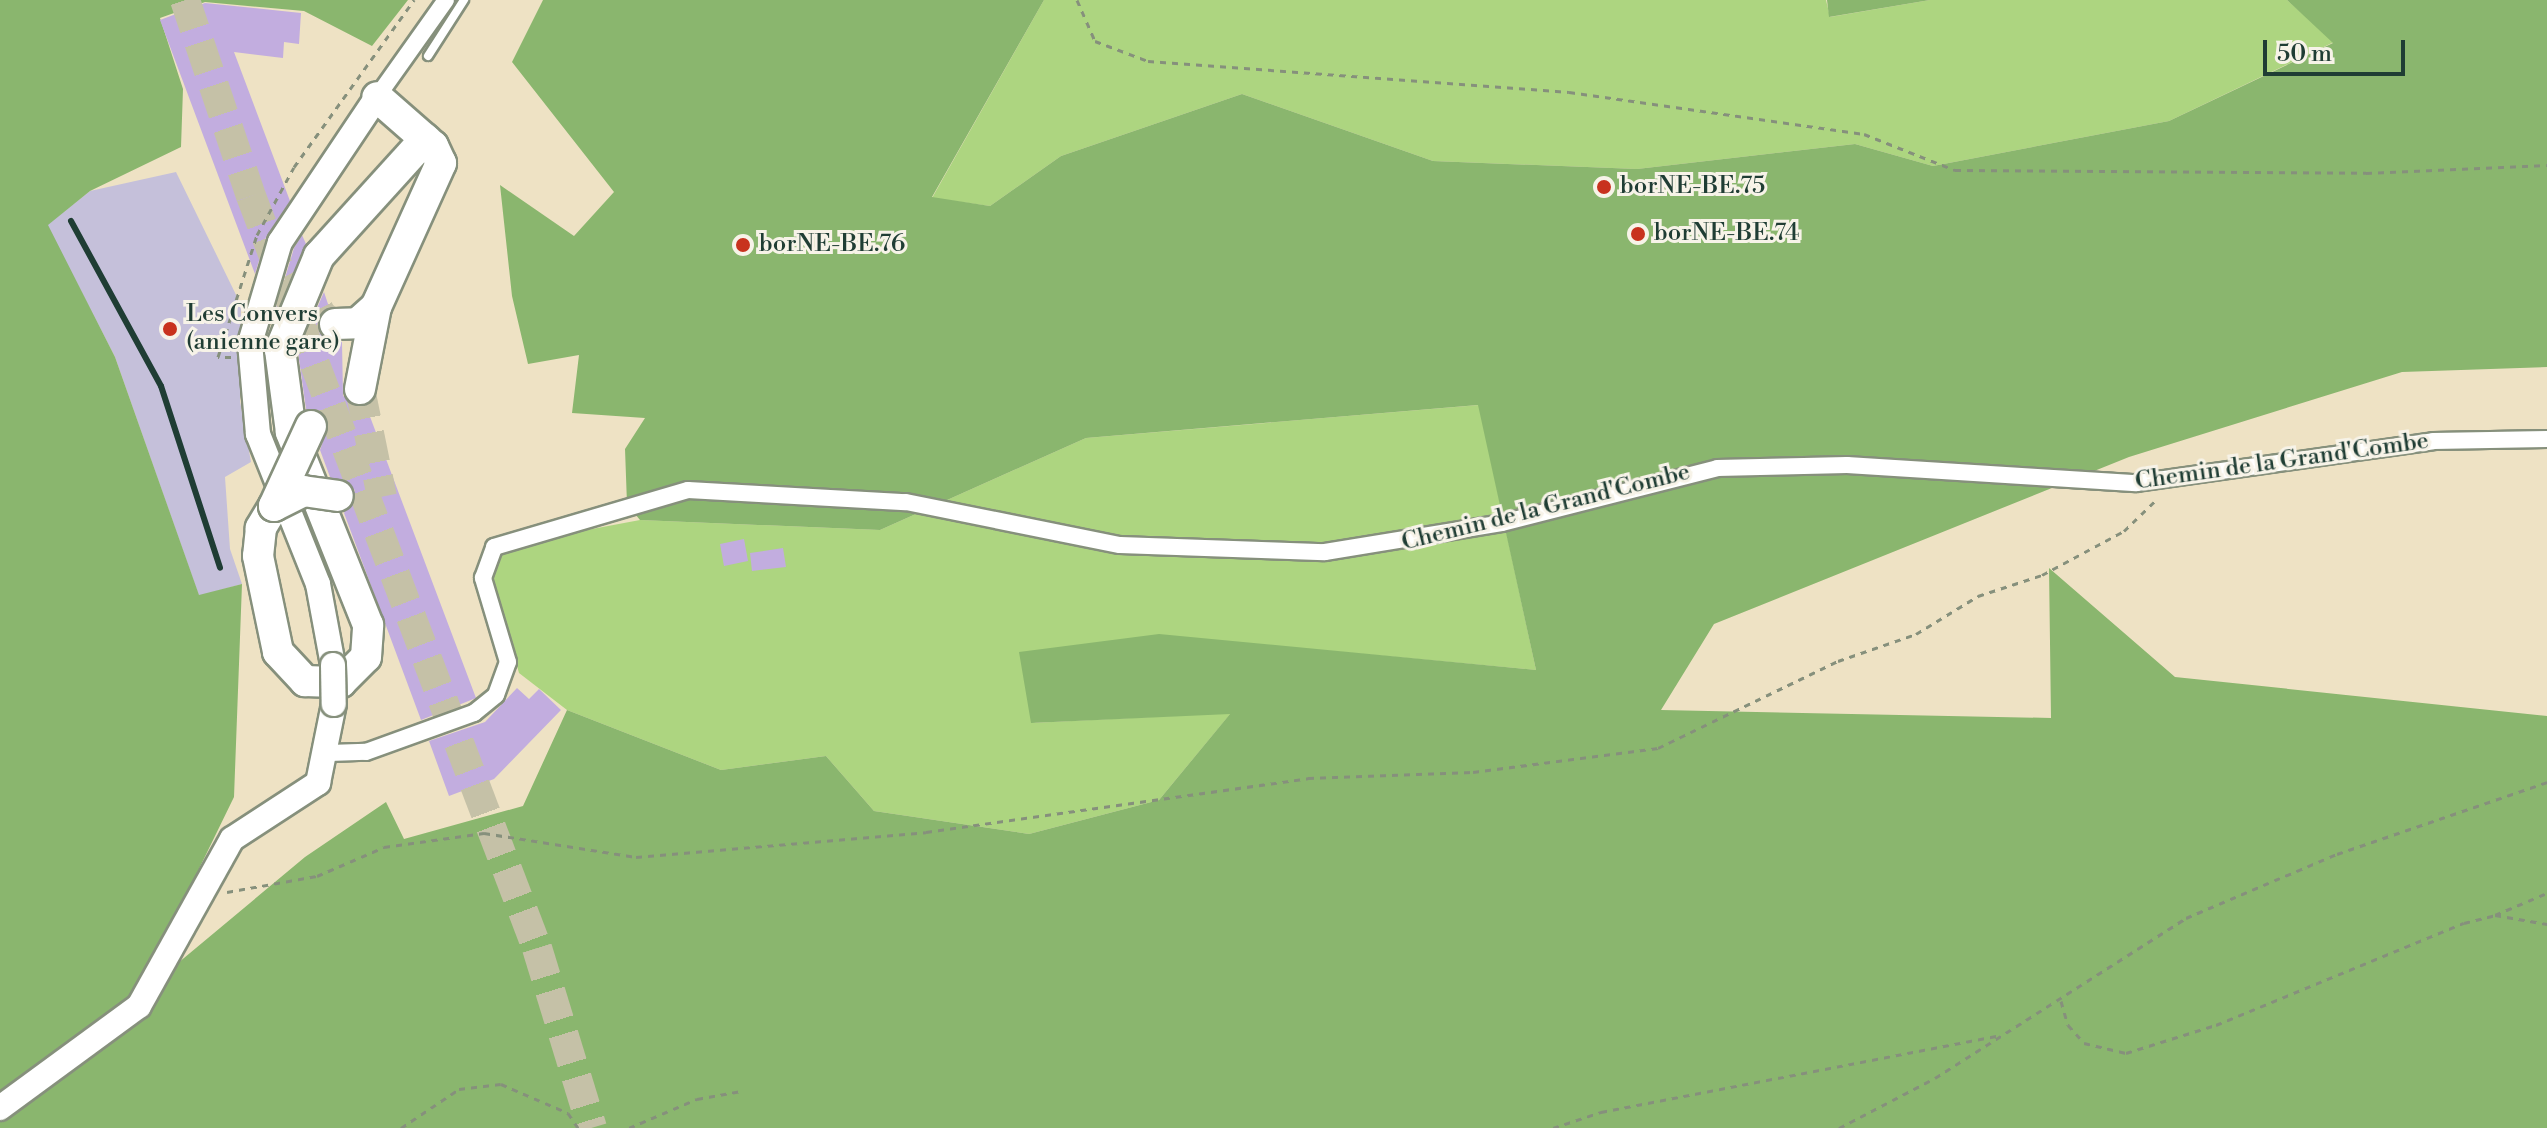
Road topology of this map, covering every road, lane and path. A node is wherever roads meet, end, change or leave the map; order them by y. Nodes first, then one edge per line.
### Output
1 (446, 0) edge
2 (464, 0) edge
3 (1077, 0) edge
4 (428, 56) dead end
5 (377, 97) junction
6 (425, 139) junction
7 (2547, 165) edge
8 (376, 307) junction
9 (335, 324) dead end
10 (360, 389) tunnel mouth
11 (311, 426) dead end
12 (2547, 439) edge
13 (2172, 480) junction
14 (338, 496) dead end
15 (274, 506) junction
16 (329, 753) junction
17 (2547, 782) edge
18 (204, 887) junction
19 (2547, 893) edge
20 (2495, 915) junction
21 (2547, 924) edge
22 (2061, 1001) junction
23 (2002, 1034) junction
24 (741, 1091) dead end
25 (0, 1108) edge
26 (401, 1128) edge
27 (578, 1128) edge
28 (629, 1128) edge
29 (1553, 1128) edge
30 (1839, 1128) edge

1 - 5 street
2 - 4 lane
3 - 7 path
5 - 6 highway
5 - 16 street, bridge
6 - 8 highway
6 - 15 highway
8 - 9 highway
8 - 10 highway
11 - 15 highway, bridge
12 - 13 street, Chemin de la Grand'Combe
13 - 16 street, Chemin de la Grand'Combe
13 - 18 path
14 - 15 highway, bridge
16 - 18 street
17 - 22 path
18 - 25 street
19 - 20 path
20 - 21 path
20 - 22 path
22 - 23 path
23 - 29 path
23 - 30 path
24 - 28 path
26 - 27 path

